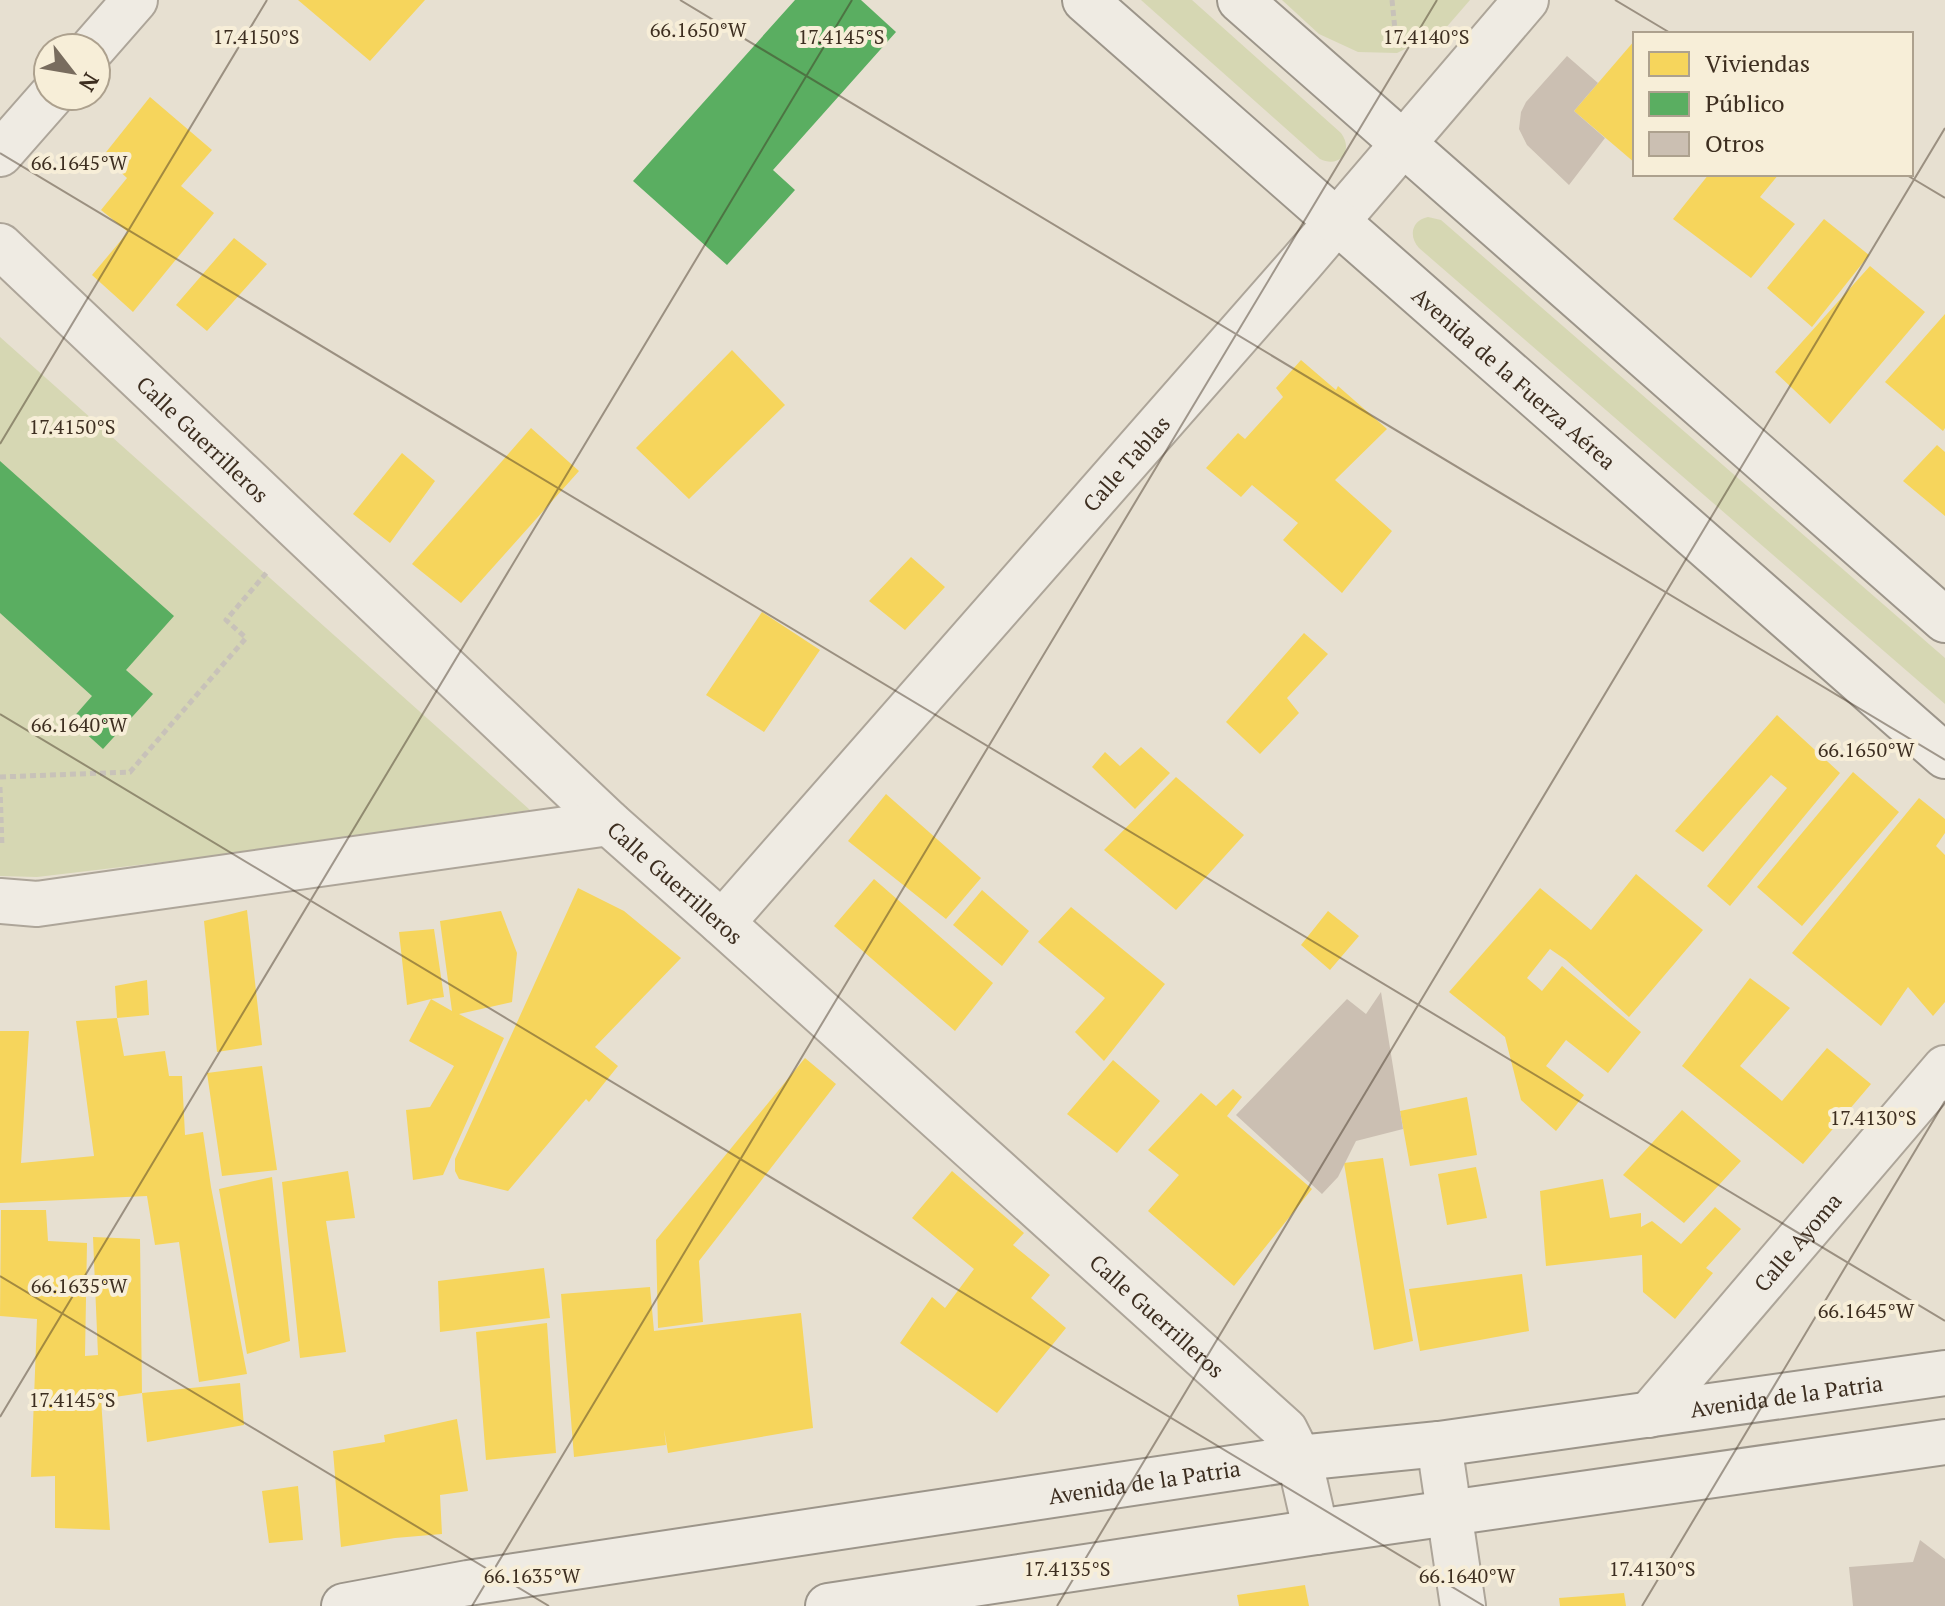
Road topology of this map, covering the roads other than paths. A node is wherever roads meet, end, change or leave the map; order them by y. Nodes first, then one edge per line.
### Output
1 (135, 0) edge
2 (1085, 0) edge
3 (1240, 0) edge
4 (1526, 0) edge
5 (107, 32) edge
6 (37, 112) edge
7 (1402, 144) junction
8 (0, 154) edge
9 (1336, 222) junction
10 (0, 246) edge
11 (1945, 620) edge
12 (1945, 756) edge
13 (609, 823) junction
14 (0, 901) edge
15 (722, 923) junction
16 (1945, 1068) edge
17 (1945, 1373) edge
18 (1649, 1415) junction
19 (1945, 1442) edge
20 (1439, 1444) junction
21 (1299, 1458) junction
22 (1450, 1514) junction
23 (1316, 1532) junction
24 (344, 1606) edge
25 (828, 1606) edge
26 (1463, 1606) edge

1 - 5 main road
2 - 9 main road, Avenida de la Fuerza Aérea
3 - 7 main road
4 - 7 main road, Calle Tablas
6 - 8 main road
7 - 9 main road, Calle Tablas
7 - 11 main road
9 - 12 main road, Avenida de la Fuerza Aérea
9 - 15 main road, Calle Tablas
10 - 13 main road, Calle Guerrilleros
13 - 14 main road
13 - 15 main road, Calle Guerrilleros
15 - 21 main road, Calle Guerrilleros
16 - 18 main road, Calle Ayoma
17 - 18 main road, Avenida de la Patria
18 - 20 main road, Avenida de la Patria
19 - 22 main road
20 - 21 main road, Avenida de la Patria
20 - 22 main road
21 - 23 main road, Calle Guerrilleros
21 - 24 main road, Avenida de la Patria
22 - 23 main road
22 - 26 main road
23 - 25 main road

